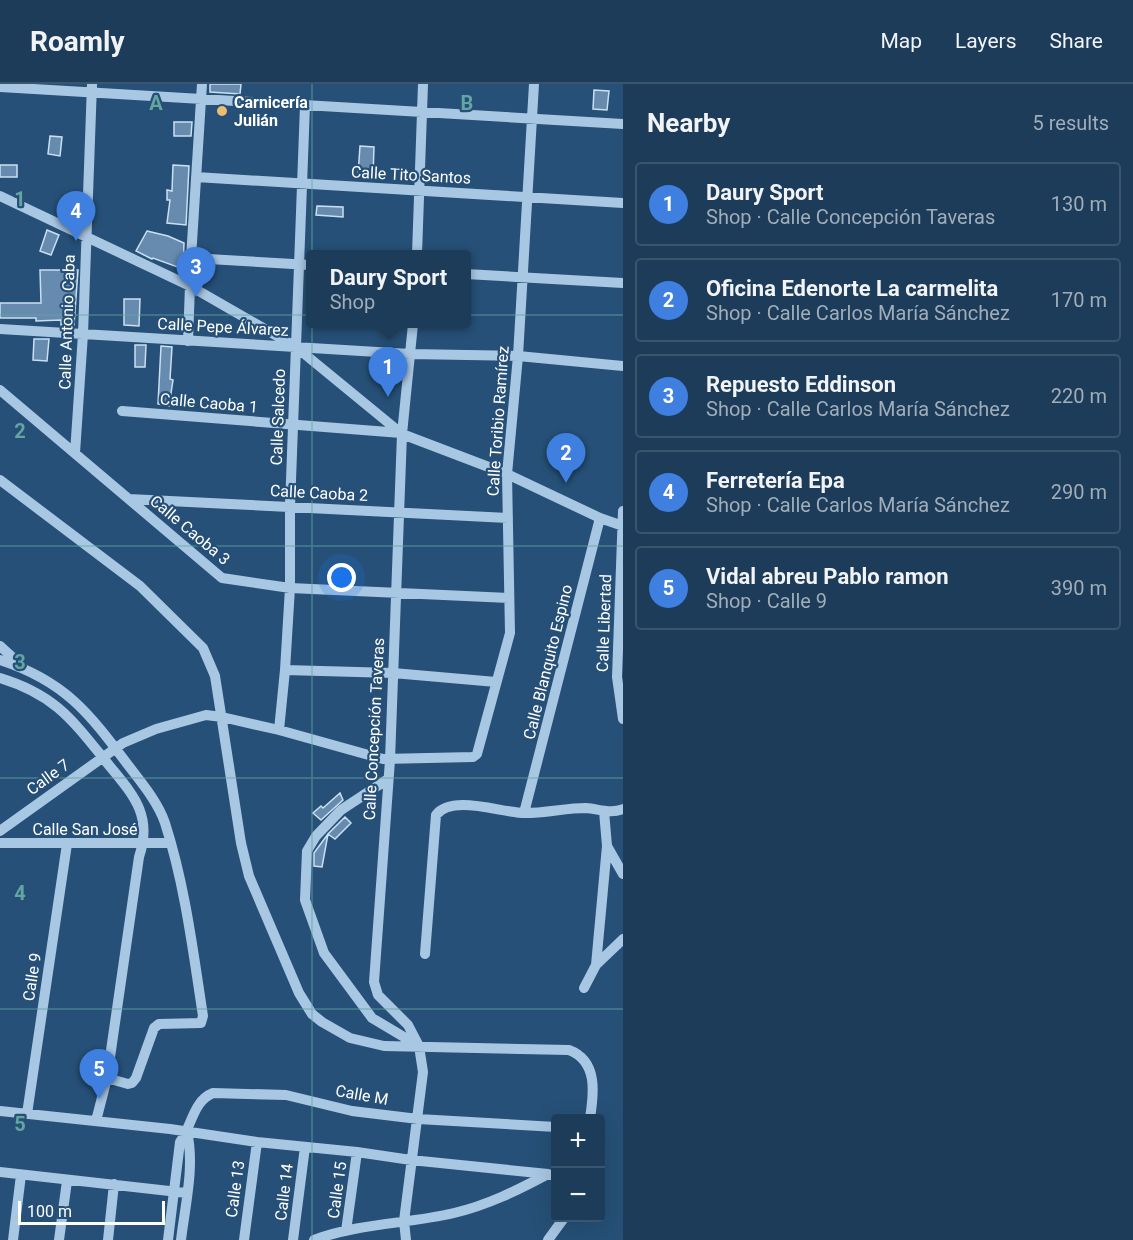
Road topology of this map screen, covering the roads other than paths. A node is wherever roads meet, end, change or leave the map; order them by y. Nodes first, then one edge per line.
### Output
1 (202, 84) edge
2 (423, 84) edge
3 (534, 84) edge
4 (0, 87) edge
5 (92, 89) edge
6 (201, 99) junction
7 (305, 105) junction
8 (421, 113) junction
9 (532, 118) junction
10 (623, 124) edge
11 (196, 177) junction
12 (302, 184) junction
13 (418, 191) junction
14 (0, 196) edge
15 (528, 196) junction
16 (623, 203) edge
17 (85, 237) junction
18 (417, 250) edge
19 (191, 258) junction
20 (304, 265) edge
21 (471, 274) edge
22 (522, 277) junction
23 (623, 283) edge
24 (190, 286) junction
25 (413, 328) edge
26 (0, 329) edge
27 (83, 334) junction
28 (188, 341) junction
29 (296, 347) junction
30 (411, 354) junction
31 (518, 356) junction
32 (623, 366) edge
33 (0, 390) edge
34 (122, 411) dead end
35 (293, 425) junction
36 (402, 434) junction
37 (75, 453) junction
38 (507, 474) junction
39 (0, 480) edge
40 (129, 499) junction
41 (290, 507) junction
42 (623, 511) edge
43 (398, 512) junction
44 (508, 518) junction
45 (600, 518) junction
46 (623, 526) edge
47 (290, 588) junction
48 (396, 592) junction
49 (509, 598) junction
50 (0, 646) edge
51 (0, 660) edge
52 (25, 669) junction
53 (285, 670) junction
54 (393, 673) junction
55 (0, 678) edge
56 (496, 682) junction
57 (222, 717) junction
58 (623, 719) edge
59 (279, 730) junction
60 (115, 748) junction
61 (476, 756) joint
62 (102, 757) junction
63 (390, 760) junction
64 (388, 779) junction
65 (623, 809) edge
66 (604, 811) junction
67 (524, 813) junction
68 (0, 831) edge
69 (0, 843) edge
70 (170, 843) junction
71 (67, 844) junction
72 (143, 844) junction
73 (607, 846) junction
74 (623, 874) edge
75 (623, 939) edge
76 (425, 954) dead end
77 (596, 965) junction
78 (584, 988) dead end
79 (419, 1046) junction
80 (107, 1078) junction
81 (0, 1111) edge
82 (27, 1114) junction
83 (592, 1114) edge
84 (417, 1119) junction
85 (96, 1122) junction
86 (551, 1127) edge
87 (187, 1132) junction
88 (257, 1142) junction
89 (305, 1148) junction
90 (357, 1152) junction
91 (411, 1160) junction
92 (0, 1172) edge
93 (21, 1175) junction
94 (551, 1175) edge
95 (551, 1175) edge
96 (68, 1181) junction
97 (114, 1184) junction
98 (174, 1191) junction
99 (186, 1193) junction
100 (404, 1221) junction
101 (561, 1222) edge
102 (346, 1231) junction
103 (13, 1240) edge
104 (59, 1240) edge
105 (108, 1240) edge
106 (168, 1240) edge
107 (181, 1240) edge
108 (244, 1240) edge
109 (293, 1240) edge
110 (314, 1240) edge
111 (406, 1240) edge
112 (548, 1240) edge

1 - 6 street
2 - 8 street
3 - 9 street, Calle Toribio Ramírez
4 - 5 street
5 - 6 street
5 - 17 street, Calle Antonio Caba
6 - 7 street
6 - 11 street
7 - 8 street
7 - 12 street, Calle Salcedo
8 - 9 street
8 - 13 street
9 - 10 street
9 - 15 street, Calle Toribio Ramírez
11 - 12 street, Calle Tito Santos
11 - 19 street
12 - 13 street, Calle Tito Santos
12 - 20 street, Calle Salcedo
13 - 15 street, Calle Tito Santos
13 - 18 street
14 - 17 street
15 - 16 street, Calle Tito Santos
15 - 22 street, Calle Toribio Ramírez
17 - 24 street
17 - 27 street, Calle Antonio Caba
19 - 20 street
19 - 24 street
20 - 29 street, Calle Salcedo
21 - 22 street
22 - 23 street
22 - 31 street, Calle Toribio Ramírez
24 - 28 street
24 - 29 street
25 - 30 street, Calle Concepción Taveras
26 - 27 street, Calle Pepe Álvarez
27 - 28 street, Calle Pepe Álvarez
27 - 37 street, Calle Antonio Caba
28 - 29 street, Calle Pepe Álvarez
29 - 30 street, Calle Pepe Álvarez
29 - 35 street, Calle Salcedo
29 - 36 street
30 - 31 street, Calle Pepe Álvarez
30 - 36 street, Calle Concepción Taveras
31 - 32 street, Calle Pepe Álvarez
31 - 38 street, Calle Toribio Ramírez
33 - 37 street, Calle Caoba 3
34 - 35 street, Calle Caoba 1
35 - 36 street, Calle Caoba 1
35 - 41 street, Calle Salcedo
36 - 38 street
36 - 43 street, Calle Concepción Taveras
37 - 40 street, Calle Caoba 3
38 - 44 street, Calle Toribio Ramírez
38 - 45 street
39 - 57 street
40 - 41 street, Calle Caoba 2
40 - 47 street, Calle Caoba 3
41 - 43 street, Calle Caoba 2
41 - 47 street, Calle Salcedo
42 - 46 street, Calle Libertad
43 - 44 street, Calle Caoba 2
43 - 48 street, Calle Concepción Taveras
44 - 49 street, Calle Toribio Ramírez
45 - 46 street
45 - 67 street, Calle Blanquito Espino
46 - 58 street, Calle Libertad
47 - 48 street, Calle Caoba 3
47 - 53 street, Calle Salcedo
48 - 49 street, Calle Caoba 3
48 - 54 street, Calle Concepción Taveras
49 - 56 street, Calle Toribio Ramírez
50 - 52 street
51 - 52 street
52 - 60 street
53 - 54 street
53 - 59 street, Calle Salcedo
54 - 56 street
54 - 63 street, Calle Concepción Taveras
55 - 62 street
56 - 61 street, Calle Toribio Ramírez
57 - 59 street, Calle 7
57 - 60 street, Calle 7
57 - 79 street
59 - 63 street, Calle 7
60 - 62 street, Calle 7
60 - 70 street
61 - 63 street, Calle 7
62 - 68 street, Calle 7
62 - 72 street
63 - 64 street, Calle Concepción Taveras
64 - 79 street, Calle Concepción Taveras
64 - 79 street
65 - 66 street
66 - 67 street
66 - 73 street
67 - 76 street
69 - 71 street, Calle San José
70 - 72 street, Calle San José
70 - 80 street
71 - 72 street, Calle San José
71 - 82 street, Calle 9
72 - 80 street
73 - 74 street
73 - 77 street
75 - 77 street
77 - 78 street
79 - 83 street
79 - 84 street, Calle Concepción Taveras
80 - 85 street
81 - 82 street
82 - 85 street
84 - 86 street, Calle M
84 - 87 street, Calle M
84 - 91 street, Calle Concepción Taveras
85 - 87 street
87 - 88 street
87 - 98 street, Calle M
87 - 99 street
88 - 89 street
88 - 108 street, Calle 13
89 - 90 street
89 - 109 street, Calle 14
90 - 91 street
90 - 102 street, Calle 15
91 - 94 street
91 - 100 street, Calle Concepción Taveras
92 - 93 street
93 - 96 street
93 - 103 street
95 - 100 street
96 - 97 street
96 - 104 street
97 - 98 street
97 - 105 street
98 - 99 street
98 - 106 street, Calle M
99 - 107 street
100 - 102 street
100 - 111 street, Calle Concepción Taveras
101 - 112 street
102 - 110 street

